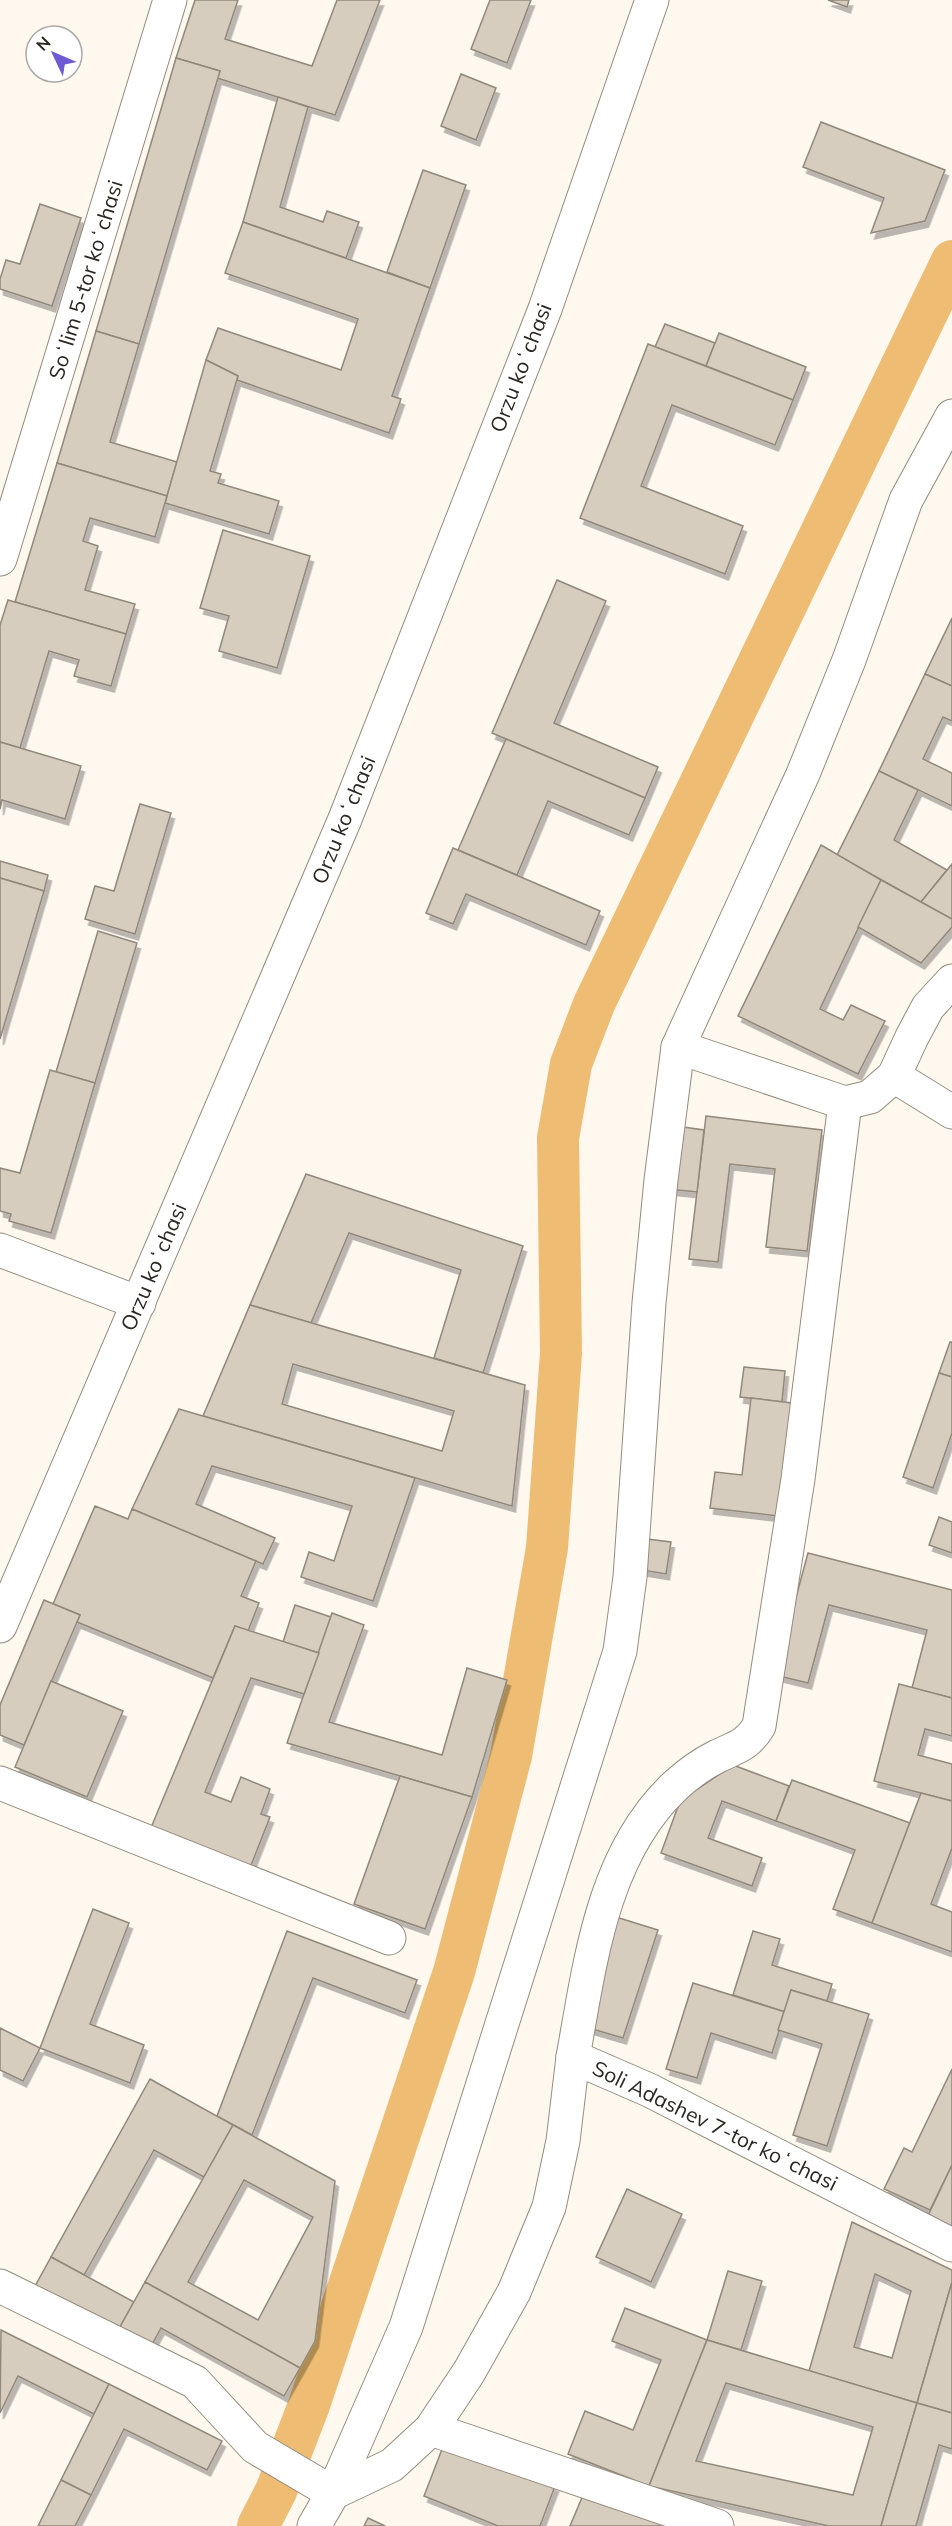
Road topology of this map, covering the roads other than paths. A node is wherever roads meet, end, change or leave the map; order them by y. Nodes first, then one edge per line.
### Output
1 (170, 0) edge
2 (652, 0) edge
3 (952, 416) edge
4 (0, 559) edge
5 (952, 981) edge
6 (678, 1047) junction
7 (894, 1076) junction
8 (845, 1103) junction
9 (952, 1112) edge
10 (0, 1250) edge
11 (139, 1303) junction
12 (0, 1626) edge
13 (0, 1783) edge
14 (389, 1938) dead end
15 (573, 2057) junction
16 (952, 2245) edge
17 (0, 2286) edge
18 (430, 2429) junction
19 (326, 2489) junction
20 (314, 2526) edge
21 (717, 2526) edge

1 - 4 street, Soʻlim 5-tor koʻchasi
2 - 11 street, Orzu koʻchasi
3 - 6 street
5 - 7 street
6 - 8 street
6 - 19 street
7 - 8 street
7 - 9 street
8 - 15 street
10 - 11 street
11 - 12 street, Orzu koʻchasi
13 - 14 street
15 - 16 street, Soli Adashev 7-tor koʻchasi
15 - 18 street, Soli Adashev 7-tor koʻchasi
17 - 19 street
18 - 19 street, Soli Adashev 7-tor koʻchasi
18 - 21 street
19 - 20 street

